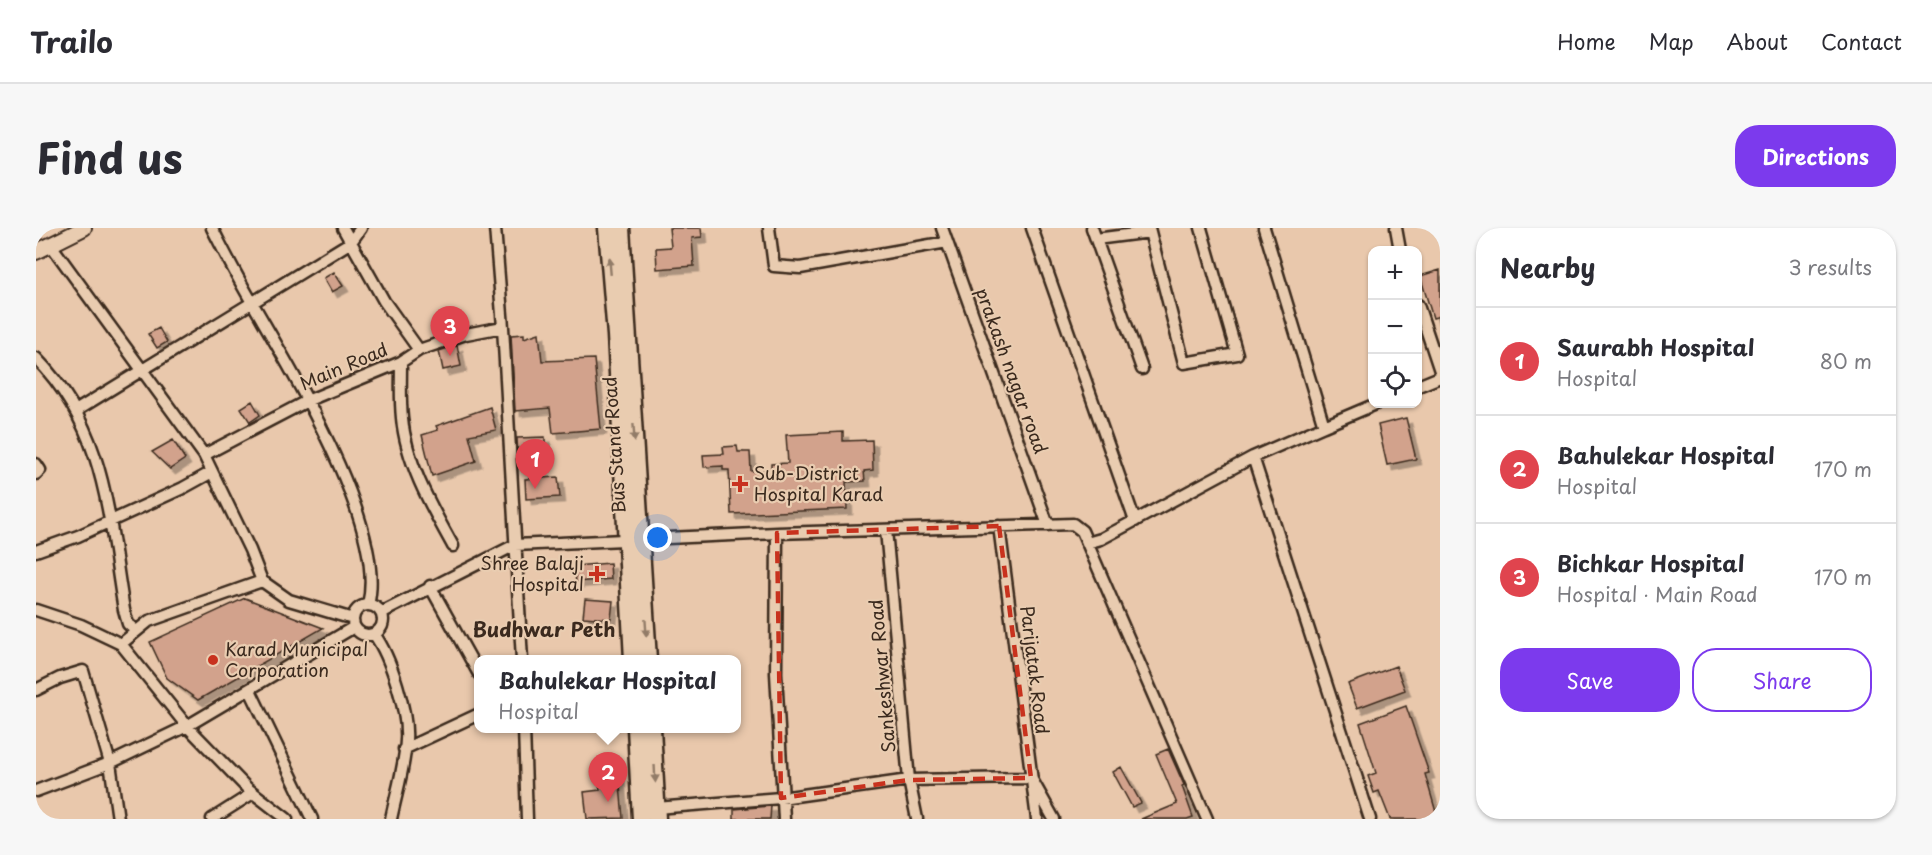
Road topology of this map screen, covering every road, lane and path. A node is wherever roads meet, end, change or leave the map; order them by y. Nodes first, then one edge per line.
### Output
1 (84, 228) edge
2 (212, 228) edge
3 (343, 228) edge
4 (361, 228) edge
5 (495, 228) edge
6 (607, 228) edge
7 (621, 228) edge
8 (769, 228) edge
9 (942, 228) edge
10 (1032, 228) edge
11 (1201, 228) edge
12 (1264, 228) edge
13 (1396, 228) edge
14 (1149, 230) edge
15 (1094, 233) edge
16 (351, 242) junction
17 (947, 242) junction
18 (51, 245) junction
19 (1399, 246) edge
20 (36, 252) edge
21 (252, 302) junction
22 (1422, 317) edge
23 (503, 327) junction
24 (419, 350) junction
25 (36, 358) edge
26 (401, 362) junction
27 (1142, 369) dead end
28 (142, 371) junction
29 (1440, 371) edge
30 (1440, 377) edge
31 (1422, 384) edge
32 (309, 400) junction
33 (1368, 407) edge
34 (77, 410) junction
35 (1324, 426) junction
36 (204, 455) junction
37 (1253, 457) junction
38 (36, 464) edge
39 (212, 472) junction
40 (36, 474) edge
41 (111, 521) junction
42 (1135, 521) junction
43 (1048, 525) junction
44 (999, 526) junction
45 (886, 530) junction
46 (777, 533) junction
47 (627, 540) junction
48 (1087, 543) junction
49 (515, 545) junction
50 (453, 546) dead end
51 (36, 551) edge
52 (262, 581) junction
53 (430, 586) junction
54 (368, 605) junction
55 (36, 610) edge
56 (381, 613) junction
57 (354, 623) junction
58 (135, 630) junction
59 (374, 634) junction
60 (121, 644) junction
61 (522, 655) edge
62 (633, 655) edge
63 (647, 655) edge
64 (474, 665) edge
65 (36, 690) edge
66 (250, 690) junction
67 (474, 716) edge
68 (188, 726) junction
69 (524, 733) edge
70 (636, 733) edge
71 (652, 733) edge
72 (404, 750) junction
73 (110, 763) junction
74 (1031, 778) junction
75 (909, 780) junction
76 (36, 791) edge
77 (254, 793) junction
78 (782, 798) junction
79 (657, 813) edge
80 (118, 819) edge
81 (213, 819) edge
82 (287, 819) edge
83 (312, 819) edge
84 (391, 819) edge
85 (526, 819) edge
86 (641, 819) edge
87 (784, 819) edge
88 (917, 819) edge
89 (1038, 819) edge
90 (1054, 819) edge
91 (1207, 819) edge
92 (1370, 819) edge

1 - 18 main road
2 - 21 street
3 - 16 street
4 - 16 street
5 - 23 street
47 -> 6 highway
7 -> 47 highway, Bus Stand Road
8 - 17 street
9 - 17 street, prakash nagar road
10 - 42 street
11 - 14 street
12 - 35 street
13 - 19 street
14 - 15 street
15 - 27 street
16 - 21 street
16 - 24 street
17 - 43 street, prakash nagar road
18 - 20 main road
18 - 28 street
21 - 28 street
21 - 32 street
22 - 29 street
23 - 24 street, Main Road
23 - 49 street
24 - 26 street, Main Road
25 - 34 street
26 - 32 street, Main Road
26 - 50 street
28 - 34 street
28 - 36 street
30 - 31 street
32 - 36 street, Main Road
32 - 54 street
33 - 35 street
34 - 41 street
35 - 37 street
36 - 39 street
37 - 42 street
37 - 92 street
38 - 40 street
39 - 41 street
39 - 52 street
41 - 51 street
41 - 58 street
42 - 48 street
43 - 44 street
43 - 48 street
44 - 45 street
44 - 74 street, Parijatak Road
45 - 46 street
45 - 75 street, Sankeshwar Road
46 - 47 street
46 - 78 street
47 - 49 street
47 - 62 highway
47 -> 63 highway, Bus Stand Road
48 - 91 street
49 - 53 street
49 - 61 street
52 - 57 street
52 - 58 street
53 - 56 street
53 - 64 street
54 - 56 street
54 - 57 street
55 - 60 street
56 - 59 street
57 - 59 street
57 - 66 street
58 - 60 street
59 - 72 street
60 - 68 street
65 - 73 street
66 - 68 street
66 - 83 street
67 - 72 street
68 - 73 street
68 - 77 street
69 - 85 street
70 - 86 highway
71 -> 79 highway
72 - 84 street
73 - 76 street
73 - 80 street
74 - 75 street
74 - 89 street, Parijatak Road
74 - 90 street
75 - 78 street
75 - 88 street, Sankeshwar Road
77 - 81 street
77 - 82 street
78 - 79 street
78 - 87 street

